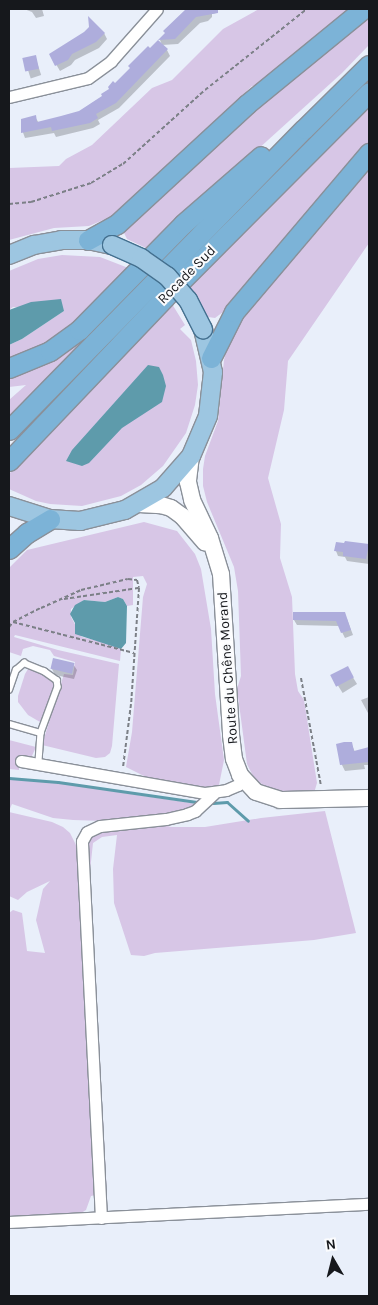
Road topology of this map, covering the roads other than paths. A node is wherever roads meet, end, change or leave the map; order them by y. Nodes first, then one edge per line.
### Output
1 (157, 9) edge
2 (363, 9) edge
3 (369, 65) edge
4 (369, 92) edge
5 (9, 97) edge
6 (304, 129) junction
7 (369, 153) edge
8 (88, 240) junction
9 (9, 254) edge
10 (211, 358) junction
11 (9, 368) edge
12 (9, 430) edge
13 (190, 456) junction
14 (9, 461) edge
15 (139, 504) junction
16 (16, 509) edge
17 (50, 519) junction
18 (9, 549) edge
19 (215, 555) junction
20 (9, 690) edge
21 (9, 724) edge
22 (41, 733) junction
23 (21, 761) dead end
24 (39, 764) junction
25 (243, 779) junction
26 (213, 794) junction
27 (369, 798) edge
28 (369, 1204) edge
29 (101, 1218) junction
30 (9, 1222) edge

1 - 5 street
2 - 8 highway
3 - 6 highway, Rocade Sud
4 - 14 highway, Rocade Sud
6 - 11 highway
6 - 12 highway, Rocade Sud
7 - 10 highway
8 - 9 main road
8 - 10 main road, bridge
10 - 13 main road
13 - 15 main road
13 - 19 main road, Route du Chêne Morand
15 - 17 main road
15 - 19 main road, Route du Chêne Morand
16 - 17 main road
17 - 18 highway
19 - 25 main road, Route du Chêne Morand
20 - 22 lane
21 - 22 lane
22 - 24 lane
23 - 24 street
24 - 26 street
25 - 26 street
25 - 27 main road, Route du Chêne Morand
26 - 29 street
28 - 29 street
29 - 30 street

